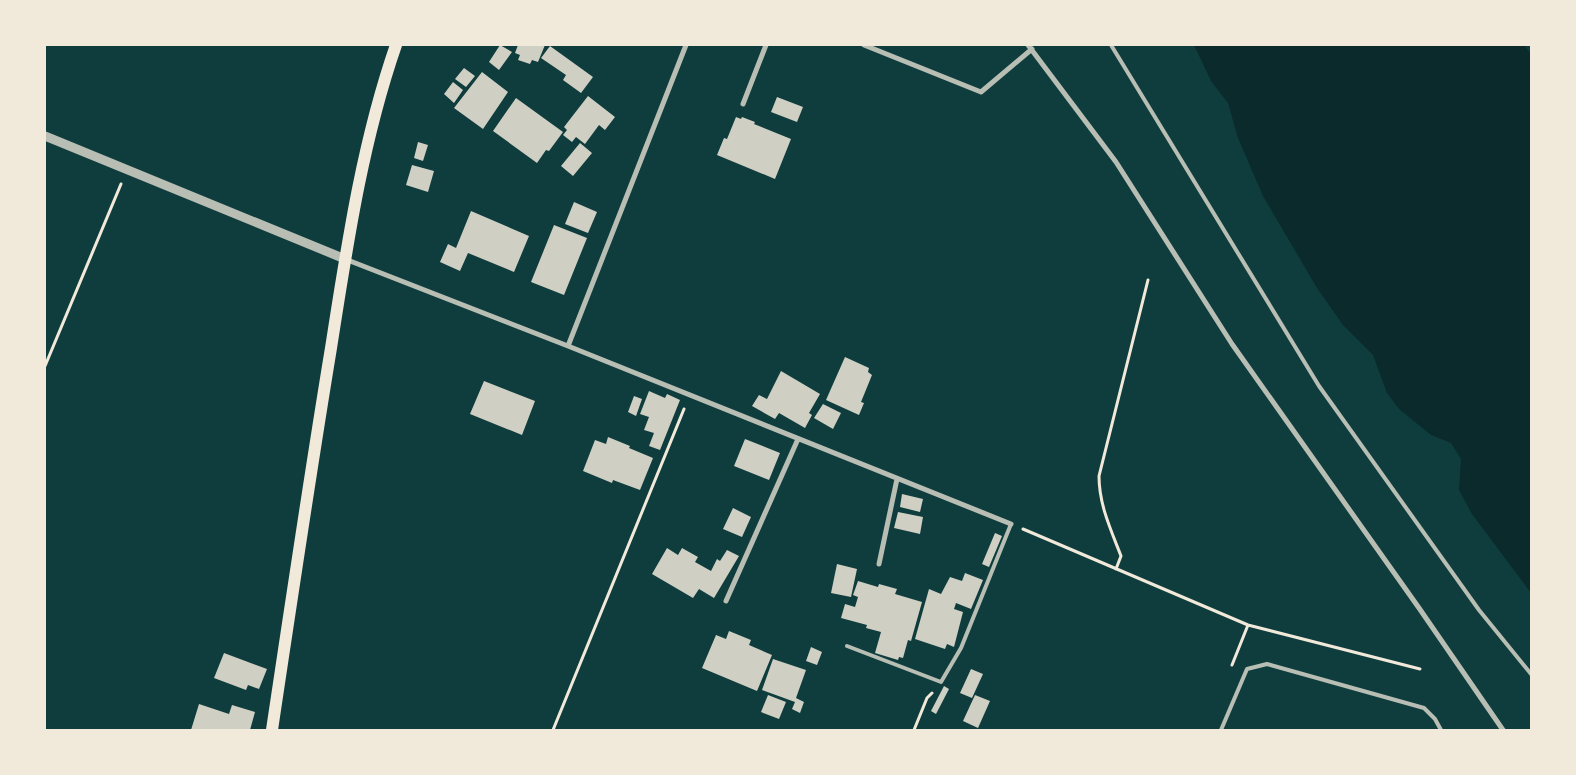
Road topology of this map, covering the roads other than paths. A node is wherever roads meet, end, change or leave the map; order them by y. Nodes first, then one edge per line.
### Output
1 (396, 45) edge
2 (686, 45) edge
3 (766, 45) edge
4 (864, 45) edge
5 (1111, 45) edge
6 (1030, 47) edge
7 (743, 104) dead end
8 (45, 136) edge
9 (346, 259) junction
10 (568, 346) junction
11 (798, 439) junction
12 (897, 479) junction
13 (1012, 524) joint
14 (879, 564) dead end
15 (726, 601) dead end
16 (847, 646) dead end
17 (1531, 674) edge
18 (272, 730) edge
19 (1222, 730) edge
20 (1441, 730) edge
21 (1503, 730) edge

1 - 9 main road
2 - 10 street
3 - 7 street
4 - 6 street
5 - 17 lane
6 - 21 street
8 - 9 street
9 - 10 street
9 - 18 main road
10 - 11 street
11 - 12 street
11 - 15 street
12 - 13 street
12 - 14 street
13 - 16 lane
19 - 20 lane

